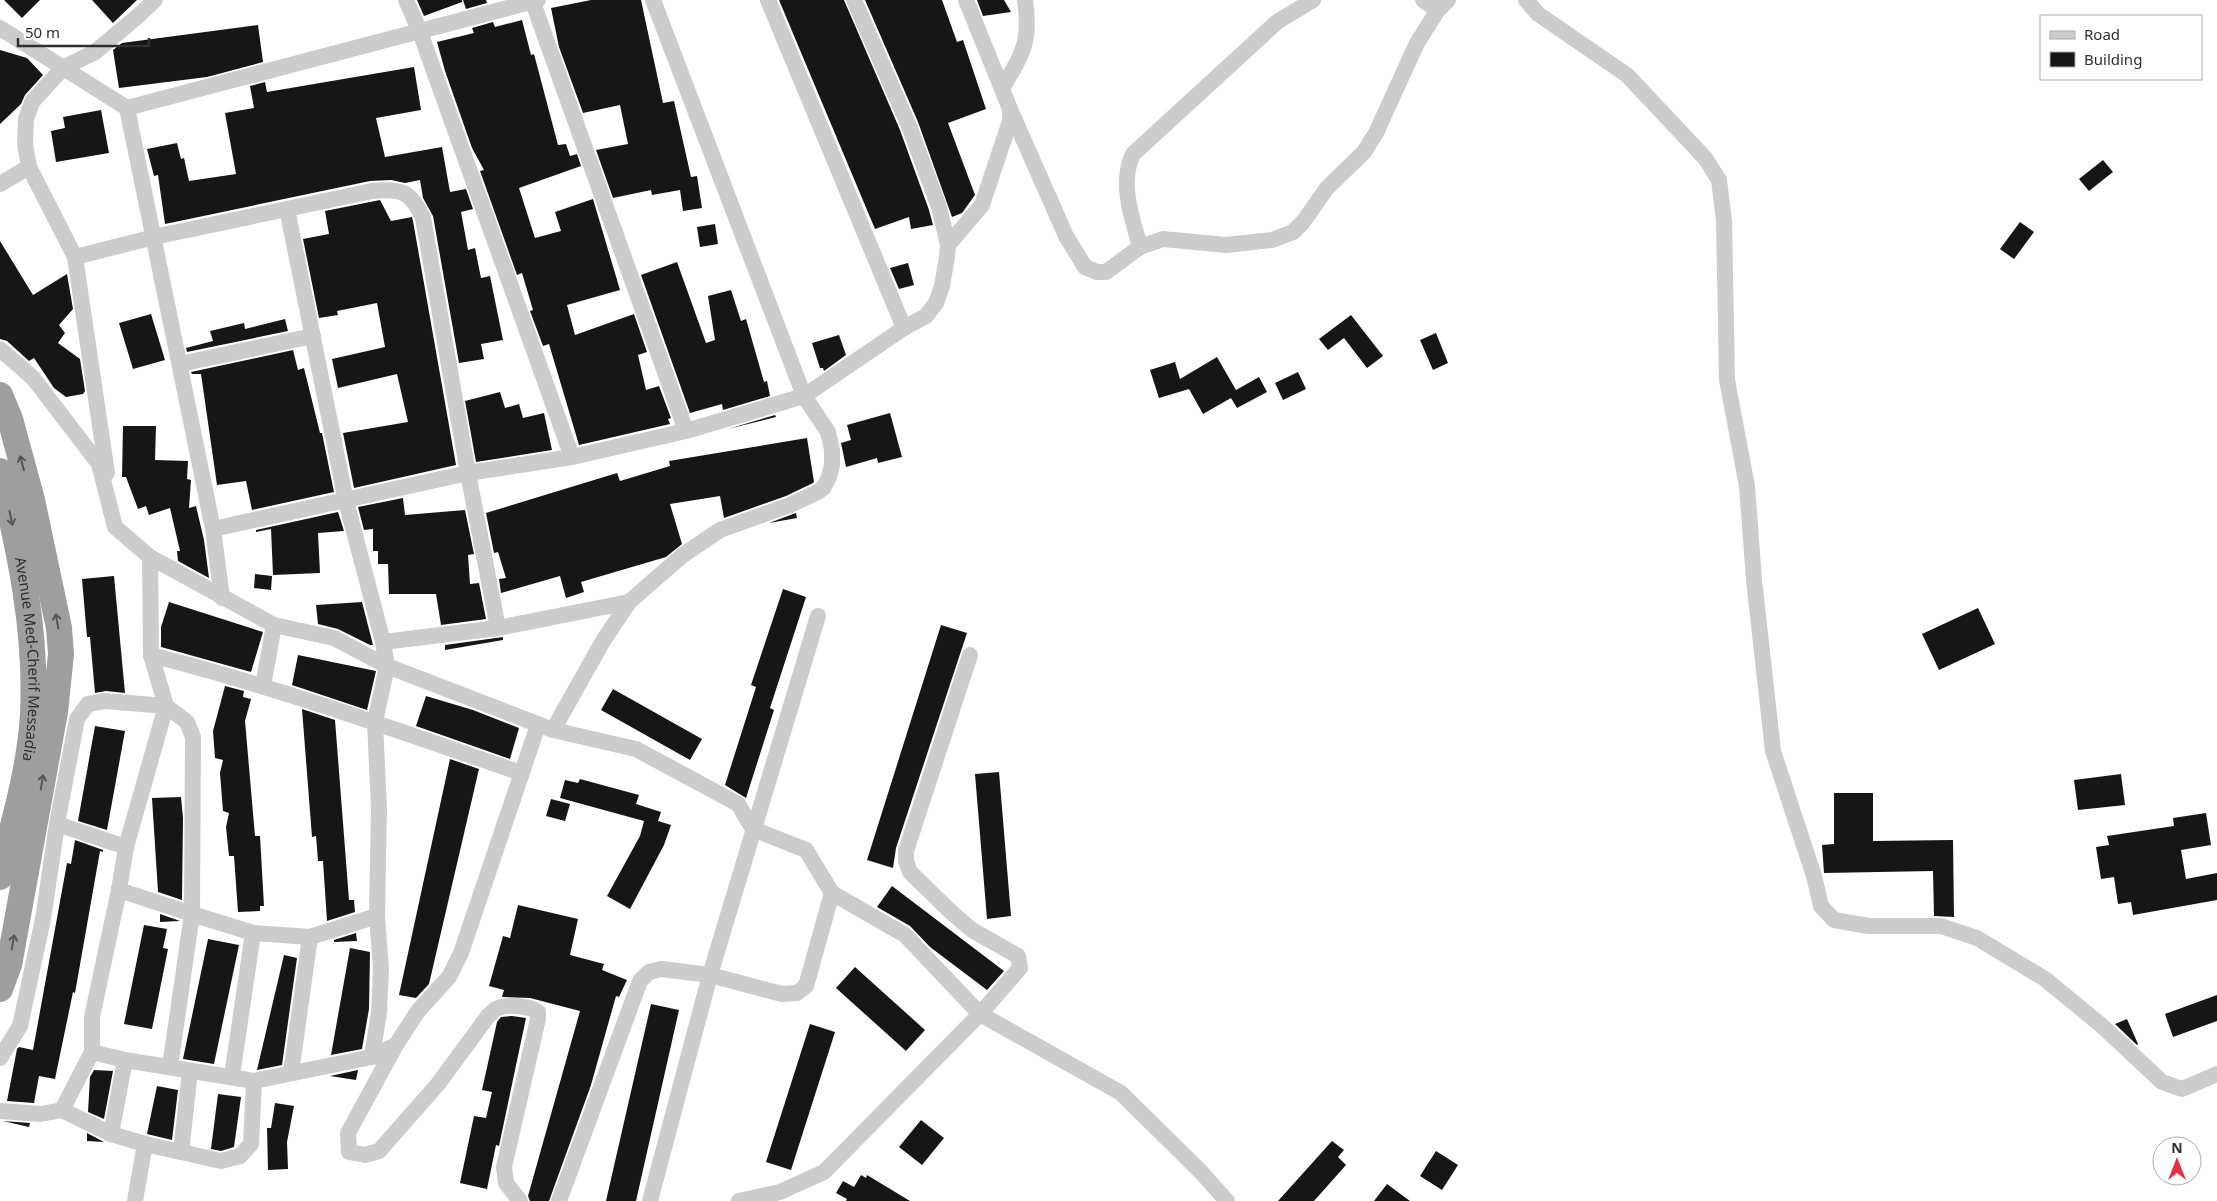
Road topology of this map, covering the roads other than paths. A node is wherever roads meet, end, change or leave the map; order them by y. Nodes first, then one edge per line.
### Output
1 (155, 0) edge
2 (406, 0) edge
3 (534, 0) edge
4 (653, 0) edge
5 (768, 0) edge
6 (854, 0) edge
7 (966, 0) edge
8 (1025, 0) edge
9 (1313, 0) edge
10 (1423, 0) edge
11 (1526, 0) edge
12 (1443, 5) edge
13 (0, 28) edge
14 (420, 32) junction
15 (63, 68) junction
16 (1002, 88) junction
17 (126, 108) junction
18 (1010, 109) junction
19 (30, 167) junction
20 (0, 184) edge
21 (287, 209) junction
22 (154, 237) junction
23 (948, 245) junction
24 (1140, 247) junction
25 (75, 257) junction
26 (904, 328) junction
27 (313, 336) junction
28 (0, 349) edge
29 (180, 364) junction
30 (0, 395) edge
31 (804, 396) junction
32 (686, 430) junction
33 (572, 457) junction
34 (0, 471) edge
35 (468, 473) junction
36 (346, 501) junction
37 (115, 527) junction
38 (213, 530) junction
39 (150, 557) junction
40 (222, 598) junction
41 (629, 602) junction
42 (818, 616) dead end
43 (274, 625) junction
44 (498, 628) junction
45 (383, 642) junction
46 (151, 655) junction
47 (970, 655) dead end
48 (387, 666) junction
49 (263, 686) junction
50 (166, 706) junction
51 (375, 722) junction
52 (545, 727) junction
53 (521, 774) junction
54 (56, 824) junction
55 (753, 829) junction
56 (126, 848) junction
57 (0, 877) edge
58 (119, 890) junction
59 (832, 893) junction
60 (192, 914) junction
61 (376, 916) junction
62 (253, 933) junction
63 (310, 937) junction
64 (710, 975) junction
65 (0, 989) edge
66 (980, 1014) junction
67 (396, 1045) junction
68 (92, 1052) junction
69 (372, 1057) junction
70 (0, 1058) edge
71 (125, 1060) junction
72 (170, 1067) junction
73 (190, 1070) junction
74 (291, 1074) junction
75 (2217, 1074) edge
76 (232, 1076) junction
77 (254, 1081) junction
78 (62, 1110) junction
79 (0, 1111) edge
80 (111, 1134) junction
81 (145, 1144) junction
82 (181, 1152) junction
83 (135, 1201) edge
84 (520, 1201) edge
85 (559, 1201) edge
86 (650, 1201) edge
87 (739, 1201) edge
88 (1227, 1201) edge

1 - 15 street
2 - 14 street
3 - 14 street
3 - 32 street
4 - 31 street
5 - 26 street
6 - 23 street
7 - 16 street
8 - 16 street
9 - 24 street
10 - 12 street
11 - 75 street
12 - 24 street
13 - 15 street
14 - 17 street
14 - 33 street
15 - 17 street
15 - 19 street
16 - 18 street
17 - 22 street
18 - 23 street
18 - 24 street
19 - 20 street
19 - 25 street
21 - 22 street
21 - 27 street
21 - 35 street
22 - 25 street
22 - 29 street
23 - 26 street
25 - 37 street
26 - 31 street
27 - 29 street
27 - 36 street
28 - 37 street
29 - 38 street
65 -> 30 highway
31 - 32 street
31 - 41 street
32 - 33 street
33 - 35 street
34 -> 57 highway, Avenue Med-Cherif Messadia
35 - 36 street
35 - 44 street
36 - 38 street
36 - 45 street
37 - 39 street
38 - 40 street
39 - 40 street
39 - 46 street
40 - 43 street
41 - 44 street
41 - 52 street
42 - 55 street
43 - 48 street
43 - 49 street
44 - 45 street
45 - 48 street
46 - 49 street
46 - 50 street
47 - 66 street
48 - 51 street
48 - 52 street
49 - 51 street
50 - 54 street
50 - 56 street
50 - 60 street
51 - 53 street
51 - 61 street
52 - 53 street
52 - 55 street
53 - 67 street
54 - 56 street
54 - 70 street
55 - 59 street
55 - 64 street
56 - 58 street
58 - 60 street
58 - 68 street
59 - 64 street
59 - 66 street
60 - 62 street
60 - 72 street
61 - 63 street
61 - 69 street
62 - 63 street
62 - 76 street
63 - 74 street
64 - 85 street
64 - 86 street
66 - 87 street
66 - 88 street
67 - 69 street
67 - 84 street
68 - 71 street
68 - 78 street
69 - 74 street
71 - 72 street
71 - 80 street
72 - 73 street
73 - 76 street
73 - 82 street
74 - 77 street
76 - 77 street
77 - 82 street
78 - 79 street
78 - 80 street
80 - 81 street
81 - 82 street
81 - 83 street

